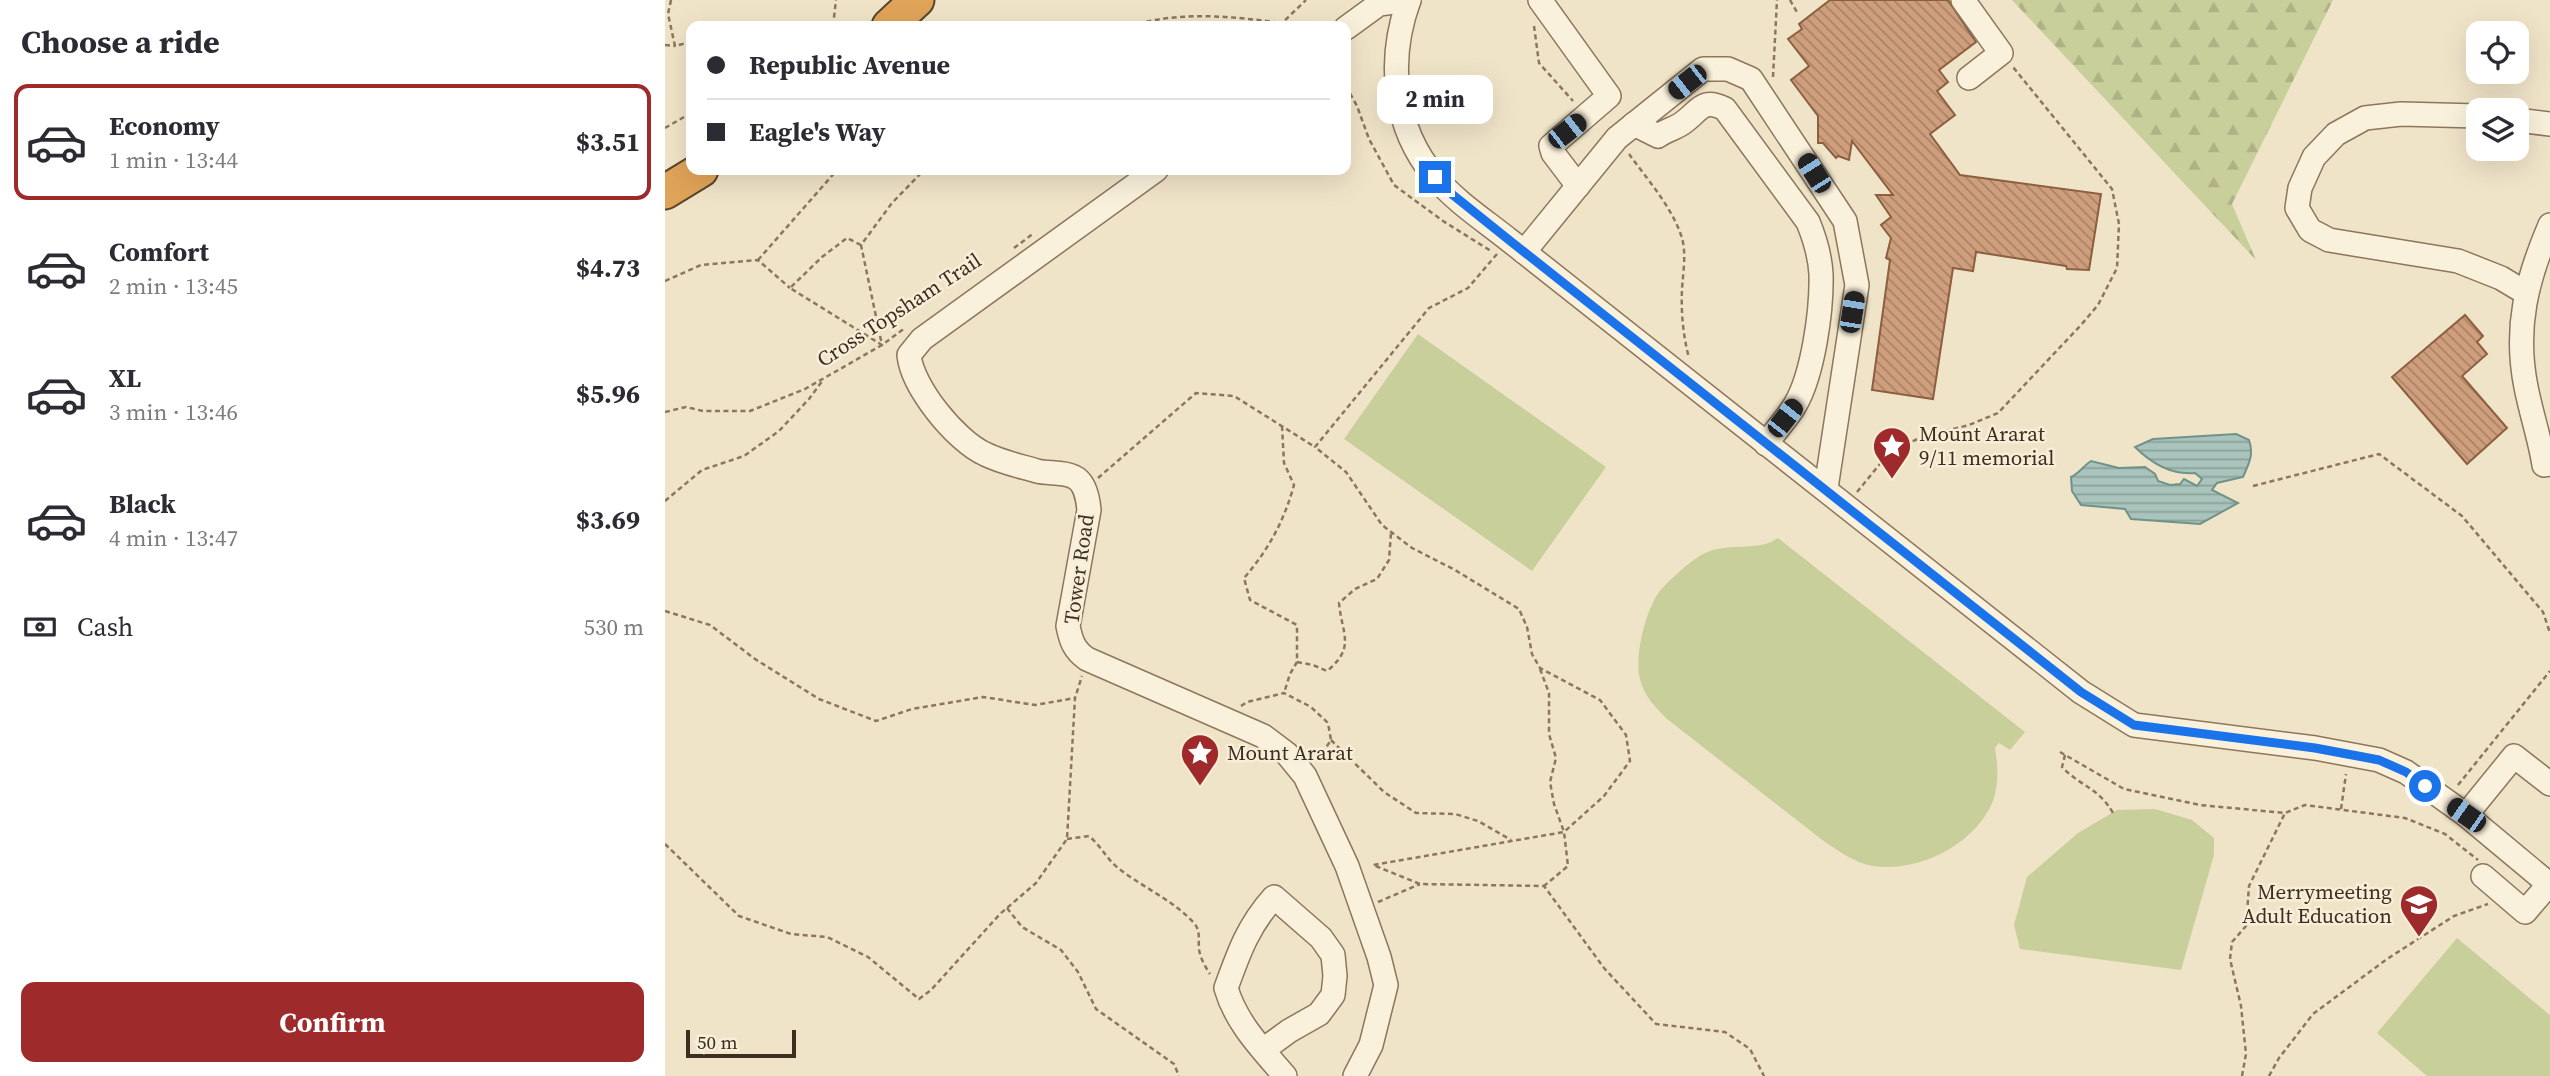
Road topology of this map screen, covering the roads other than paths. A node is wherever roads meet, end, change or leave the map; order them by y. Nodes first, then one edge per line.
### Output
1 (917, 0) edge
2 (1409, 0) edge
3 (1539, 0) edge
4 (1963, 0) edge
5 (894, 21) edge
6 (1351, 24) edge
7 (1969, 78) dead end
8 (2466, 117) edge
9 (2529, 121) edge
10 (2550, 124) edge
11 (1625, 131) junction
12 (693, 175) edge
13 (1149, 175) edge
14 (1578, 186) junction
15 (665, 192) edge
16 (2550, 225) edge
17 (1510, 249) junction
18 (2526, 293) junction
19 (1766, 444) junction
20 (2550, 464) edge
21 (1826, 488) junction
22 (2550, 784) edge
23 (2466, 815) junction
24 (2483, 876) road end
25 (2550, 885) edge
26 (1263, 1050) junction
27 (1285, 1076) edge
28 (1355, 1076) edge

1 - 5 highway
2 - 6 street
2 - 17 street
3 - 14 street
4 - 7 street
8 - 18 street
9 - 10 street
11 - 14 street
11 - 19 street
11 - 21 street
12 - 15 highway
13 - 28 street, Tower Road
14 - 17 street
16 - 18 street
17 - 19 street
18 - 20 street
19 - 21 street
21 - 23 street
22 - 23 street
23 - 25 street
24 - 25 street
26 - 26 street
26 - 27 street

